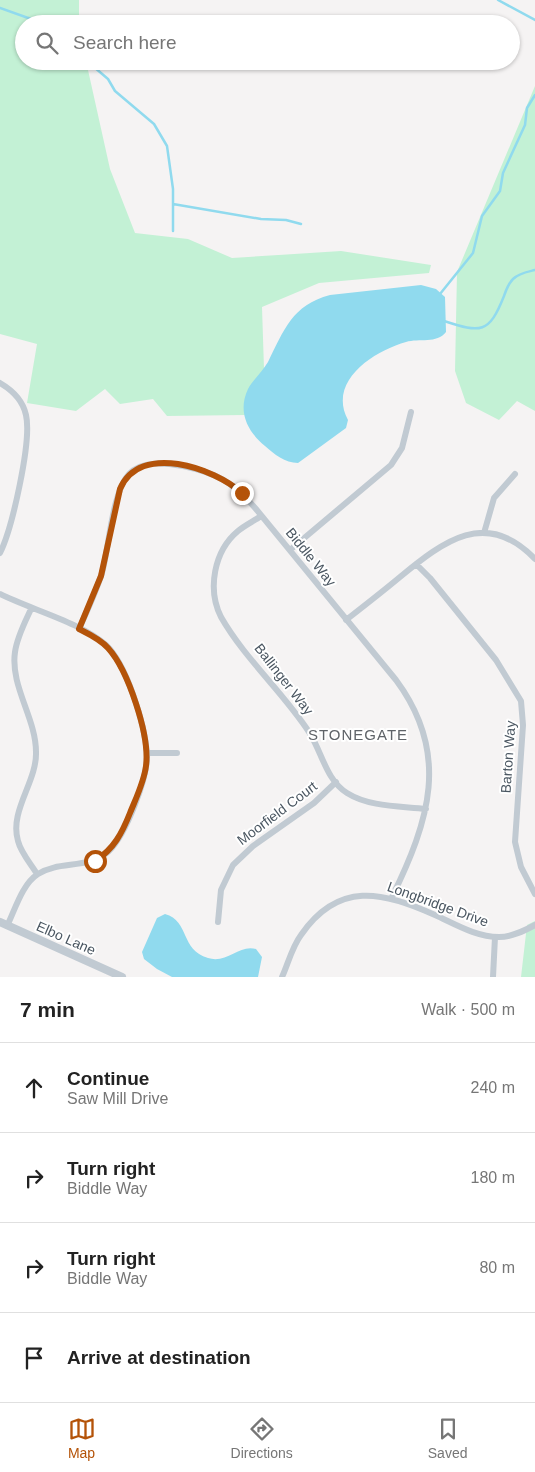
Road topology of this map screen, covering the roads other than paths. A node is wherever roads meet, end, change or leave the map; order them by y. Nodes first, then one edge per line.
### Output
1 (0, 383) edge
2 (411, 412) dead end
3 (515, 474) dead end
4 (261, 516) junction
5 (484, 533) junction
6 (290, 550) junction
7 (0, 553) edge
8 (535, 559) edge
9 (416, 564) junction
10 (0, 594) edge
11 (31, 609) junction
12 (346, 620) junction
13 (79, 629) junction
14 (147, 753) junction
15 (177, 753) dead end
16 (336, 782) junction
17 (426, 809) junction
18 (37, 874) junction
19 (535, 894) edge
20 (392, 897) junction
21 (218, 922) dead end
22 (4, 924) edge
23 (535, 925) edge
24 (495, 937) junction
25 (122, 977) edge
26 (282, 977) edge
27 (493, 977) edge

1 - 7 street
2 - 6 street
3 - 5 street
4 - 6 street, Biddle Way
4 - 13 street, Biddle Way
4 - 16 street, Ballinger Way
5 - 8 street
5 - 9 street
6 - 12 street, Biddle Way
9 - 12 street
9 - 19 street, Barton Way
10 - 11 street
11 - 13 street
11 - 18 street
12 - 17 street, Biddle Way
13 - 14 street
14 - 15 street
14 - 18 street
16 - 17 street, Ballinger Way
16 - 21 street, Moorfield Court
17 - 20 street, Biddle Way
18 - 22 street
20 - 24 street, Longbridge Drive
20 - 26 street, Longbridge Drive
22 - 25 street, Elbo Lane
23 - 24 street, Longbridge Drive
24 - 27 street

